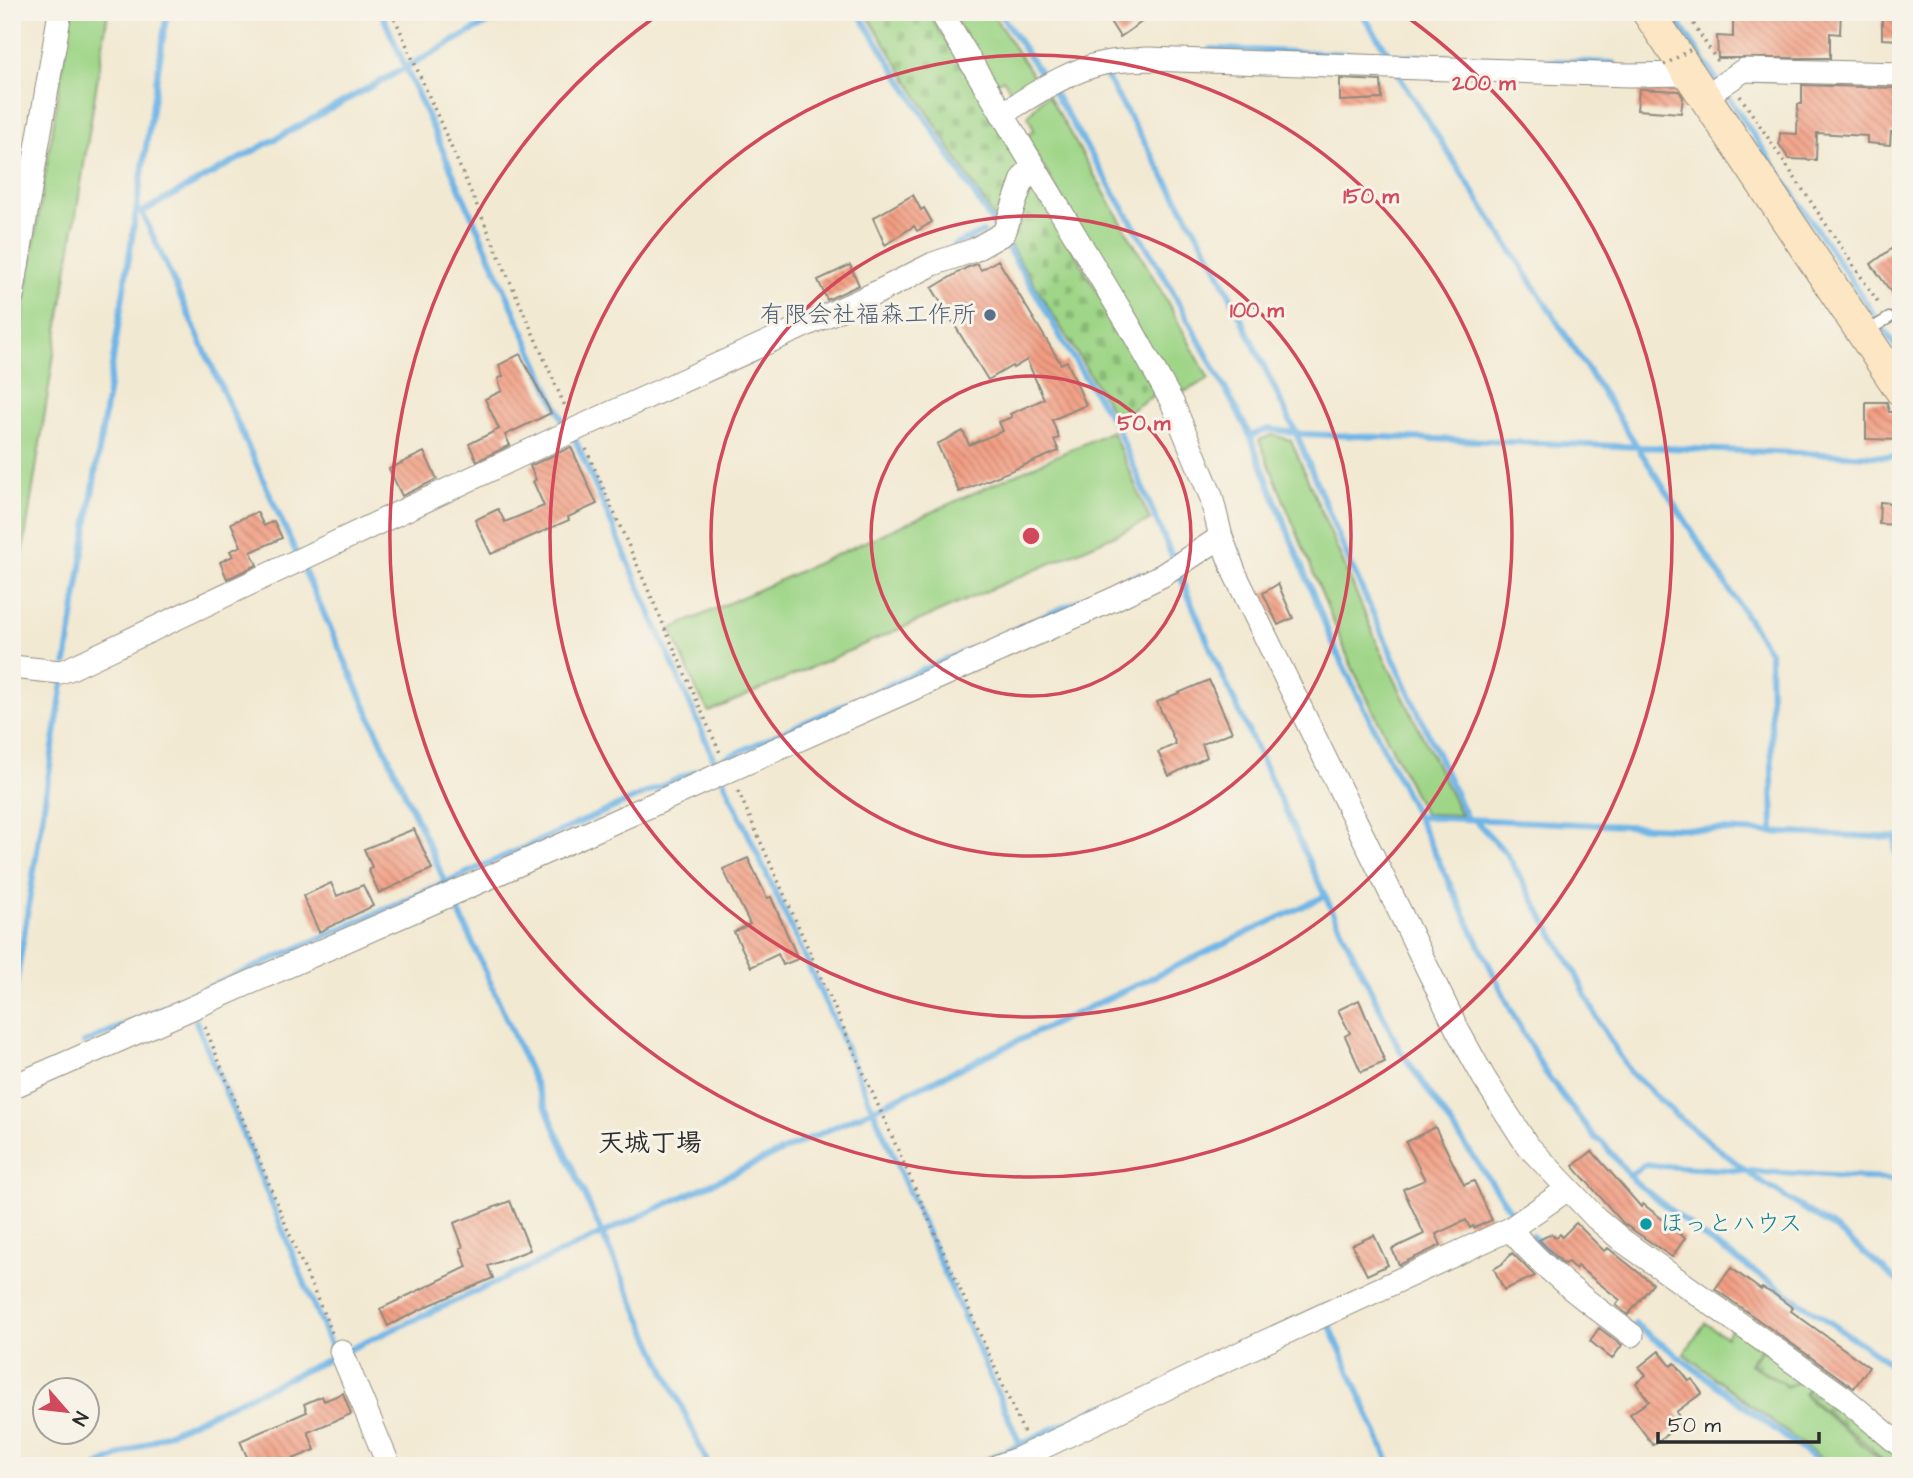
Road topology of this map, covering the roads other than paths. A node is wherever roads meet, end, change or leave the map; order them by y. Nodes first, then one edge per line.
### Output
1 (60, 12) edge
2 (941, 12) edge
3 (1648, 12) edge
4 (1901, 74) edge
5 (1705, 77) junction
6 (1002, 114) junction
7 (1033, 167) junction
8 (12, 296) edge
9 (1901, 390) edge
10 (1221, 537) junction
11 (12, 667) edge
12 (12, 1087) edge
13 (1568, 1189) junction
14 (1510, 1229) junction
15 (1632, 1335) dead end
16 (342, 1353) road end
17 (1901, 1446) edge
18 (1018, 1454) edge
19 (388, 1466) edge

1 - 8 street
2 - 6 street
3 - 5 street
4 - 5 street
5 - 6 street
5 - 9 street
6 - 7 street
7 - 10 street
7 - 11 street
10 - 12 street
10 - 13 street
13 - 14 street
13 - 17 street
14 - 15 street
14 - 18 street
16 - 19 street

